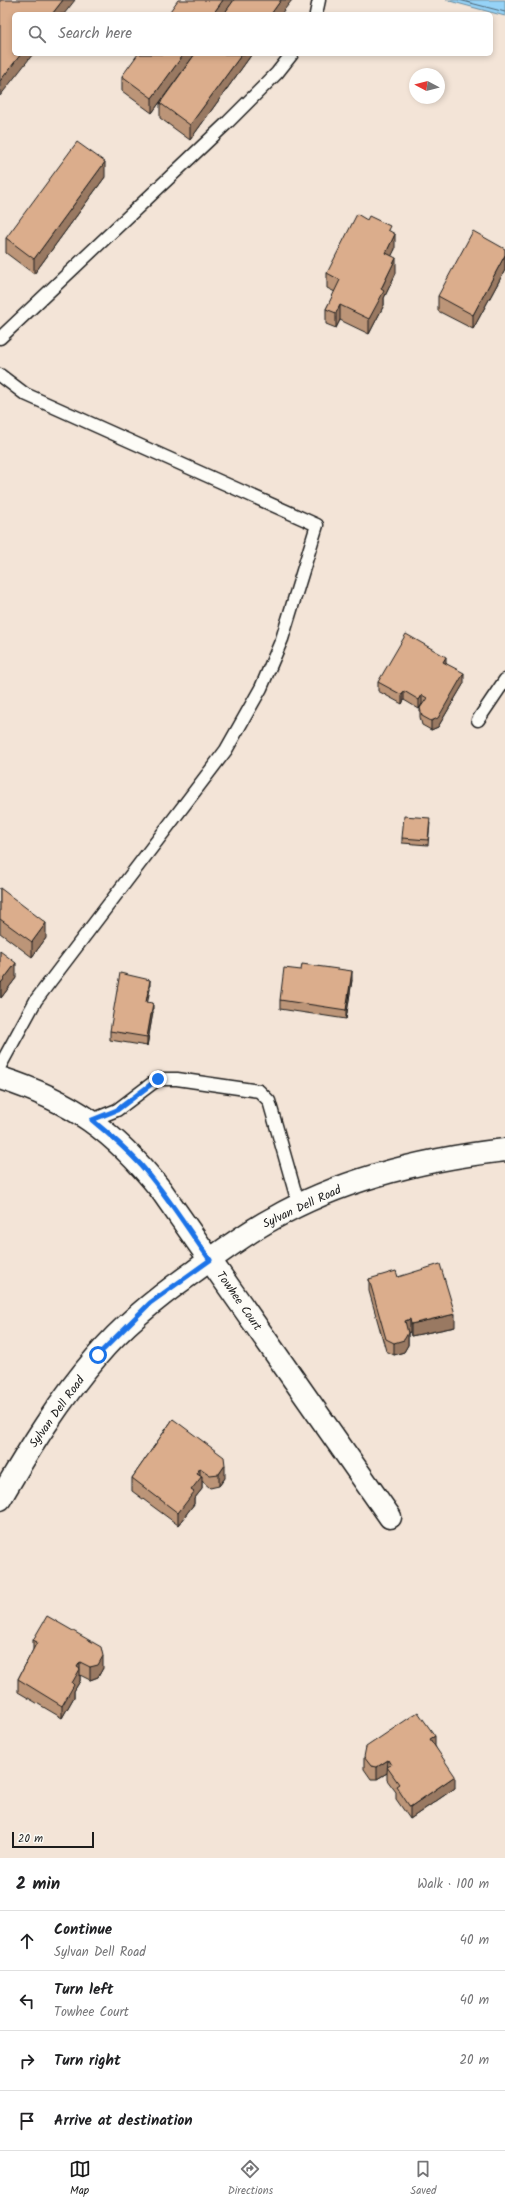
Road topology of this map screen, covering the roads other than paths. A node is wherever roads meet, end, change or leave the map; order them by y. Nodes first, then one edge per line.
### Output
1 (319, 0) edge
2 (316, 12) edge
3 (290, 56) edge
4 (0, 338) edge
5 (0, 375) edge
6 (505, 680) edge
7 (478, 720) dead end
8 (0, 1066) edge
9 (0, 1078) edge
10 (92, 1120) junction
11 (505, 1150) edge
12 (299, 1206) junction
13 (210, 1260) junction
14 (0, 1499) edge
15 (390, 1517) dead end

1 - 2 lane
3 - 4 lane
5 - 8 lane
6 - 7 lane
9 - 10 street, Towhee Court
10 - 12 lane
10 - 13 street, Towhee Court
11 - 12 street, Sylvan Dell Road
12 - 13 street, Sylvan Dell Road
13 - 14 street, Sylvan Dell Road
13 - 15 street, Towhee Court

